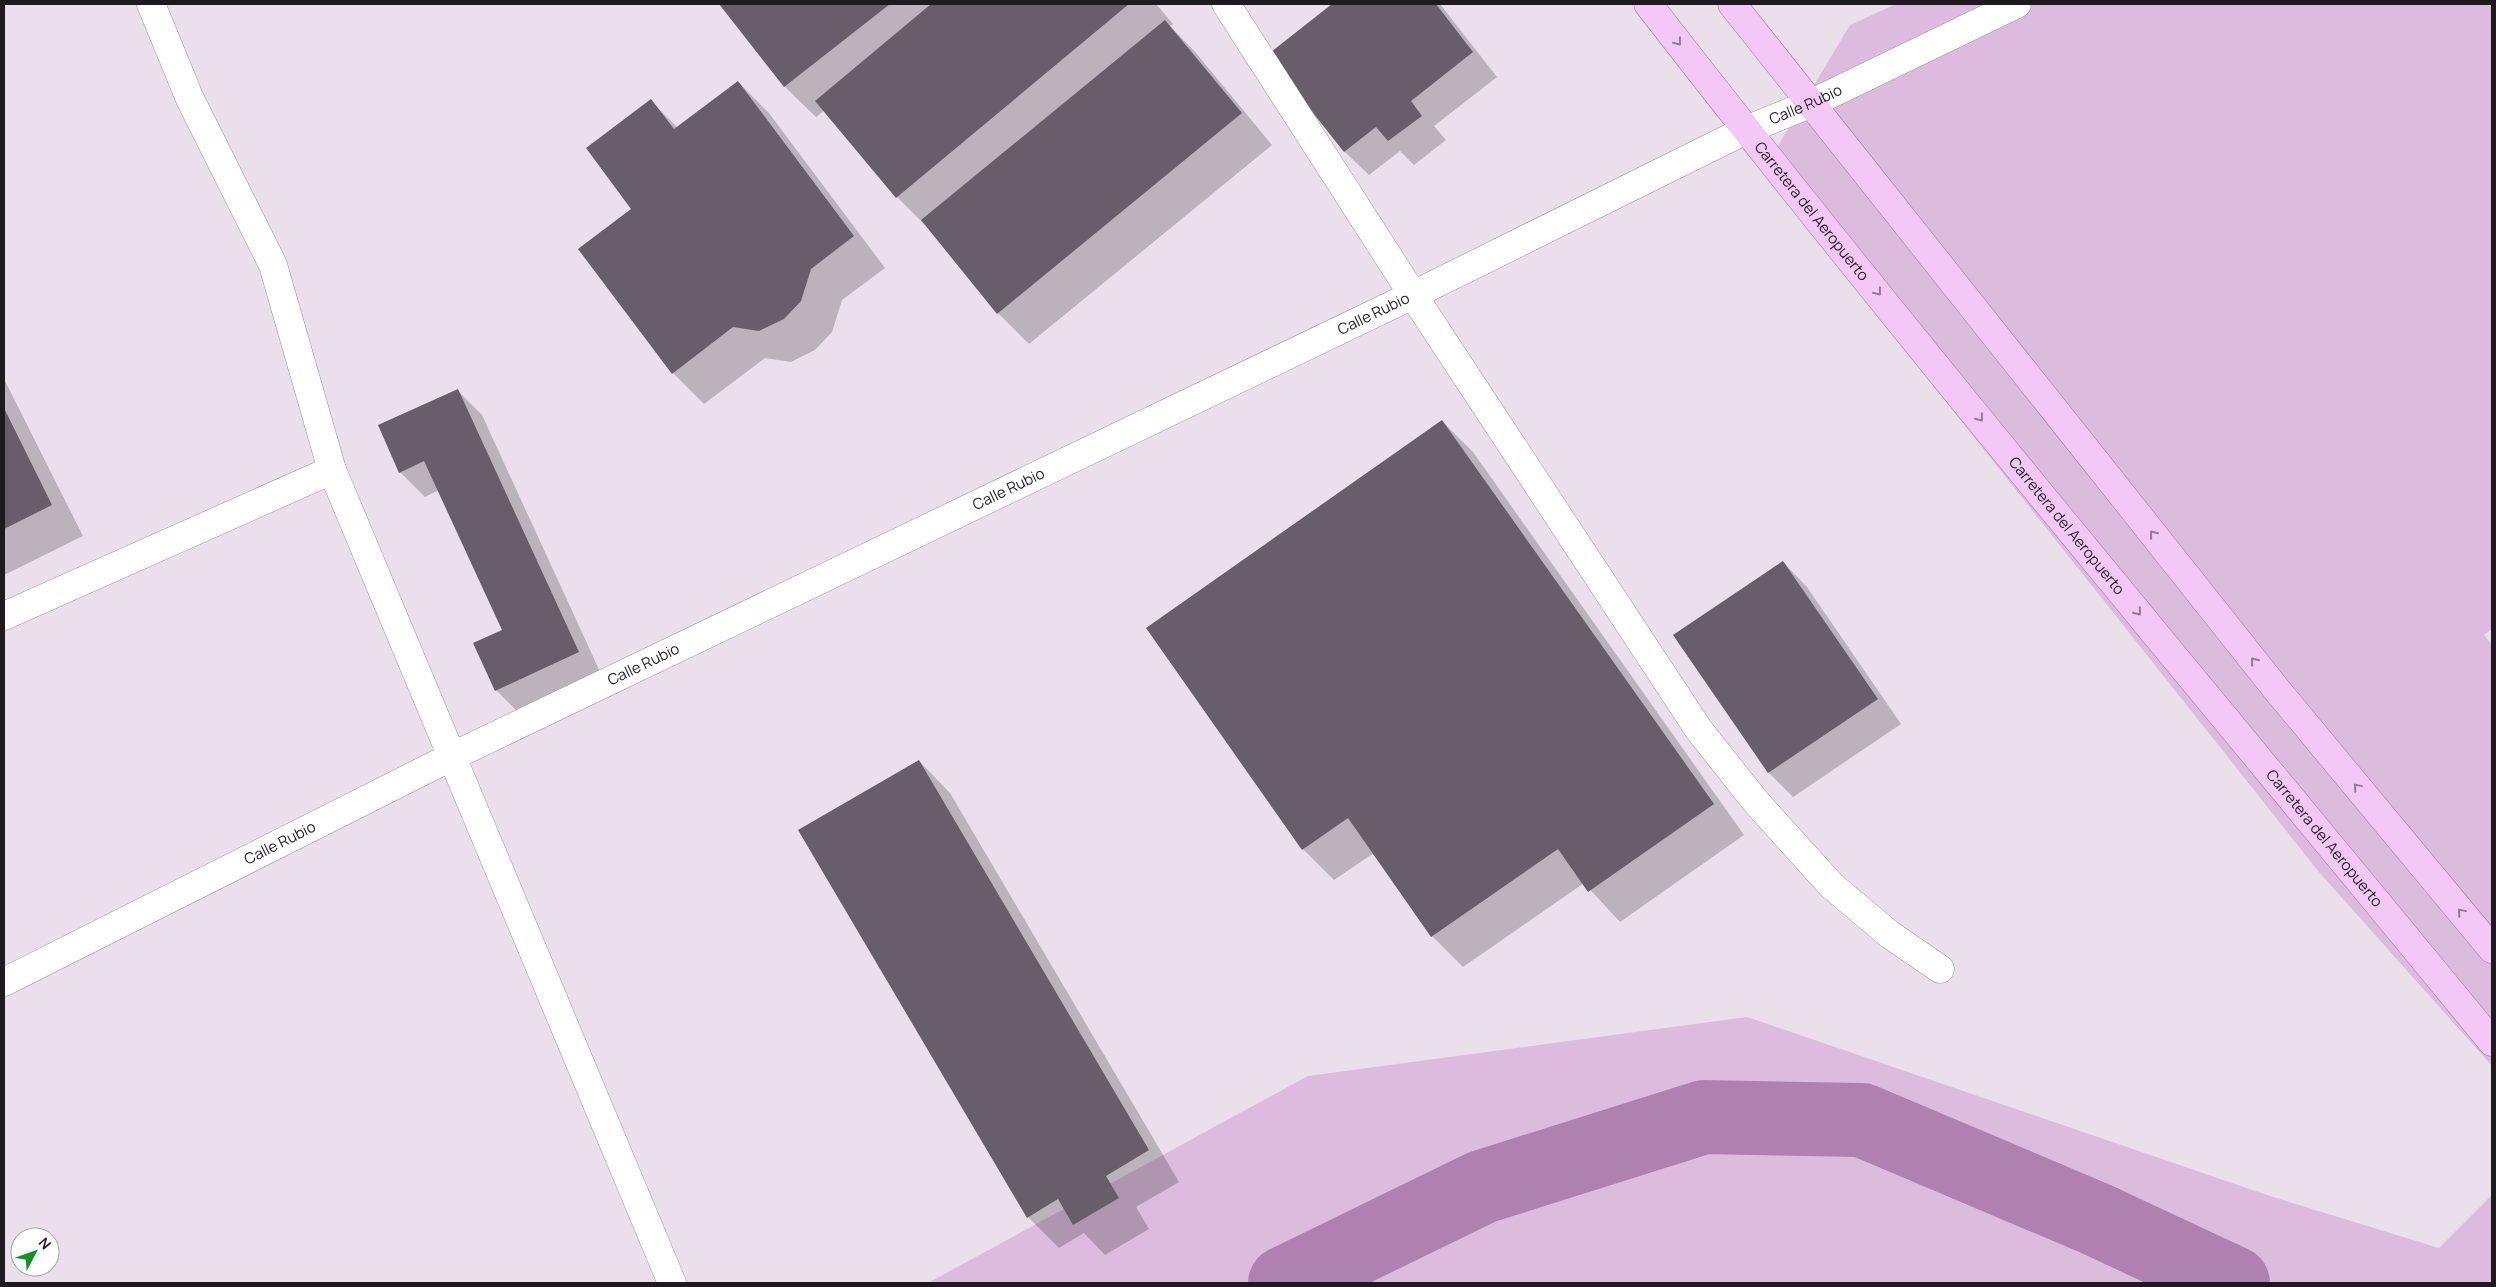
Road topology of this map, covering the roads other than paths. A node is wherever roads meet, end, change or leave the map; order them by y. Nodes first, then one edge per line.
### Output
1 (151, 4) edge
2 (1226, 4) edge
3 (1648, 4) edge
4 (1732, 4) edge
5 (2017, 4) edge
6 (1812, 103) junction
7 (1746, 130) junction
8 (1413, 295) junction
9 (332, 470) junction
10 (4, 616) edge
11 (453, 756) junction
12 (2492, 949) edge
13 (1940, 969) dead end
14 (4, 982) edge
15 (2492, 1042) edge
16 (672, 1283) edge

1 - 9 street
2 - 8 street
3 -> 7 main road, Carretera del Aeropuerto
4 - 6 main road
5 - 6 street, Calle Rubio
6 - 7 street, Calle Rubio
12 -> 6 main road
7 - 8 street, Calle Rubio
7 -> 15 main road, Carretera del Aeropuerto
8 - 11 street, Calle Rubio
8 - 13 street
9 - 10 street
9 - 11 street
11 - 14 street, Calle Rubio
11 - 16 street

